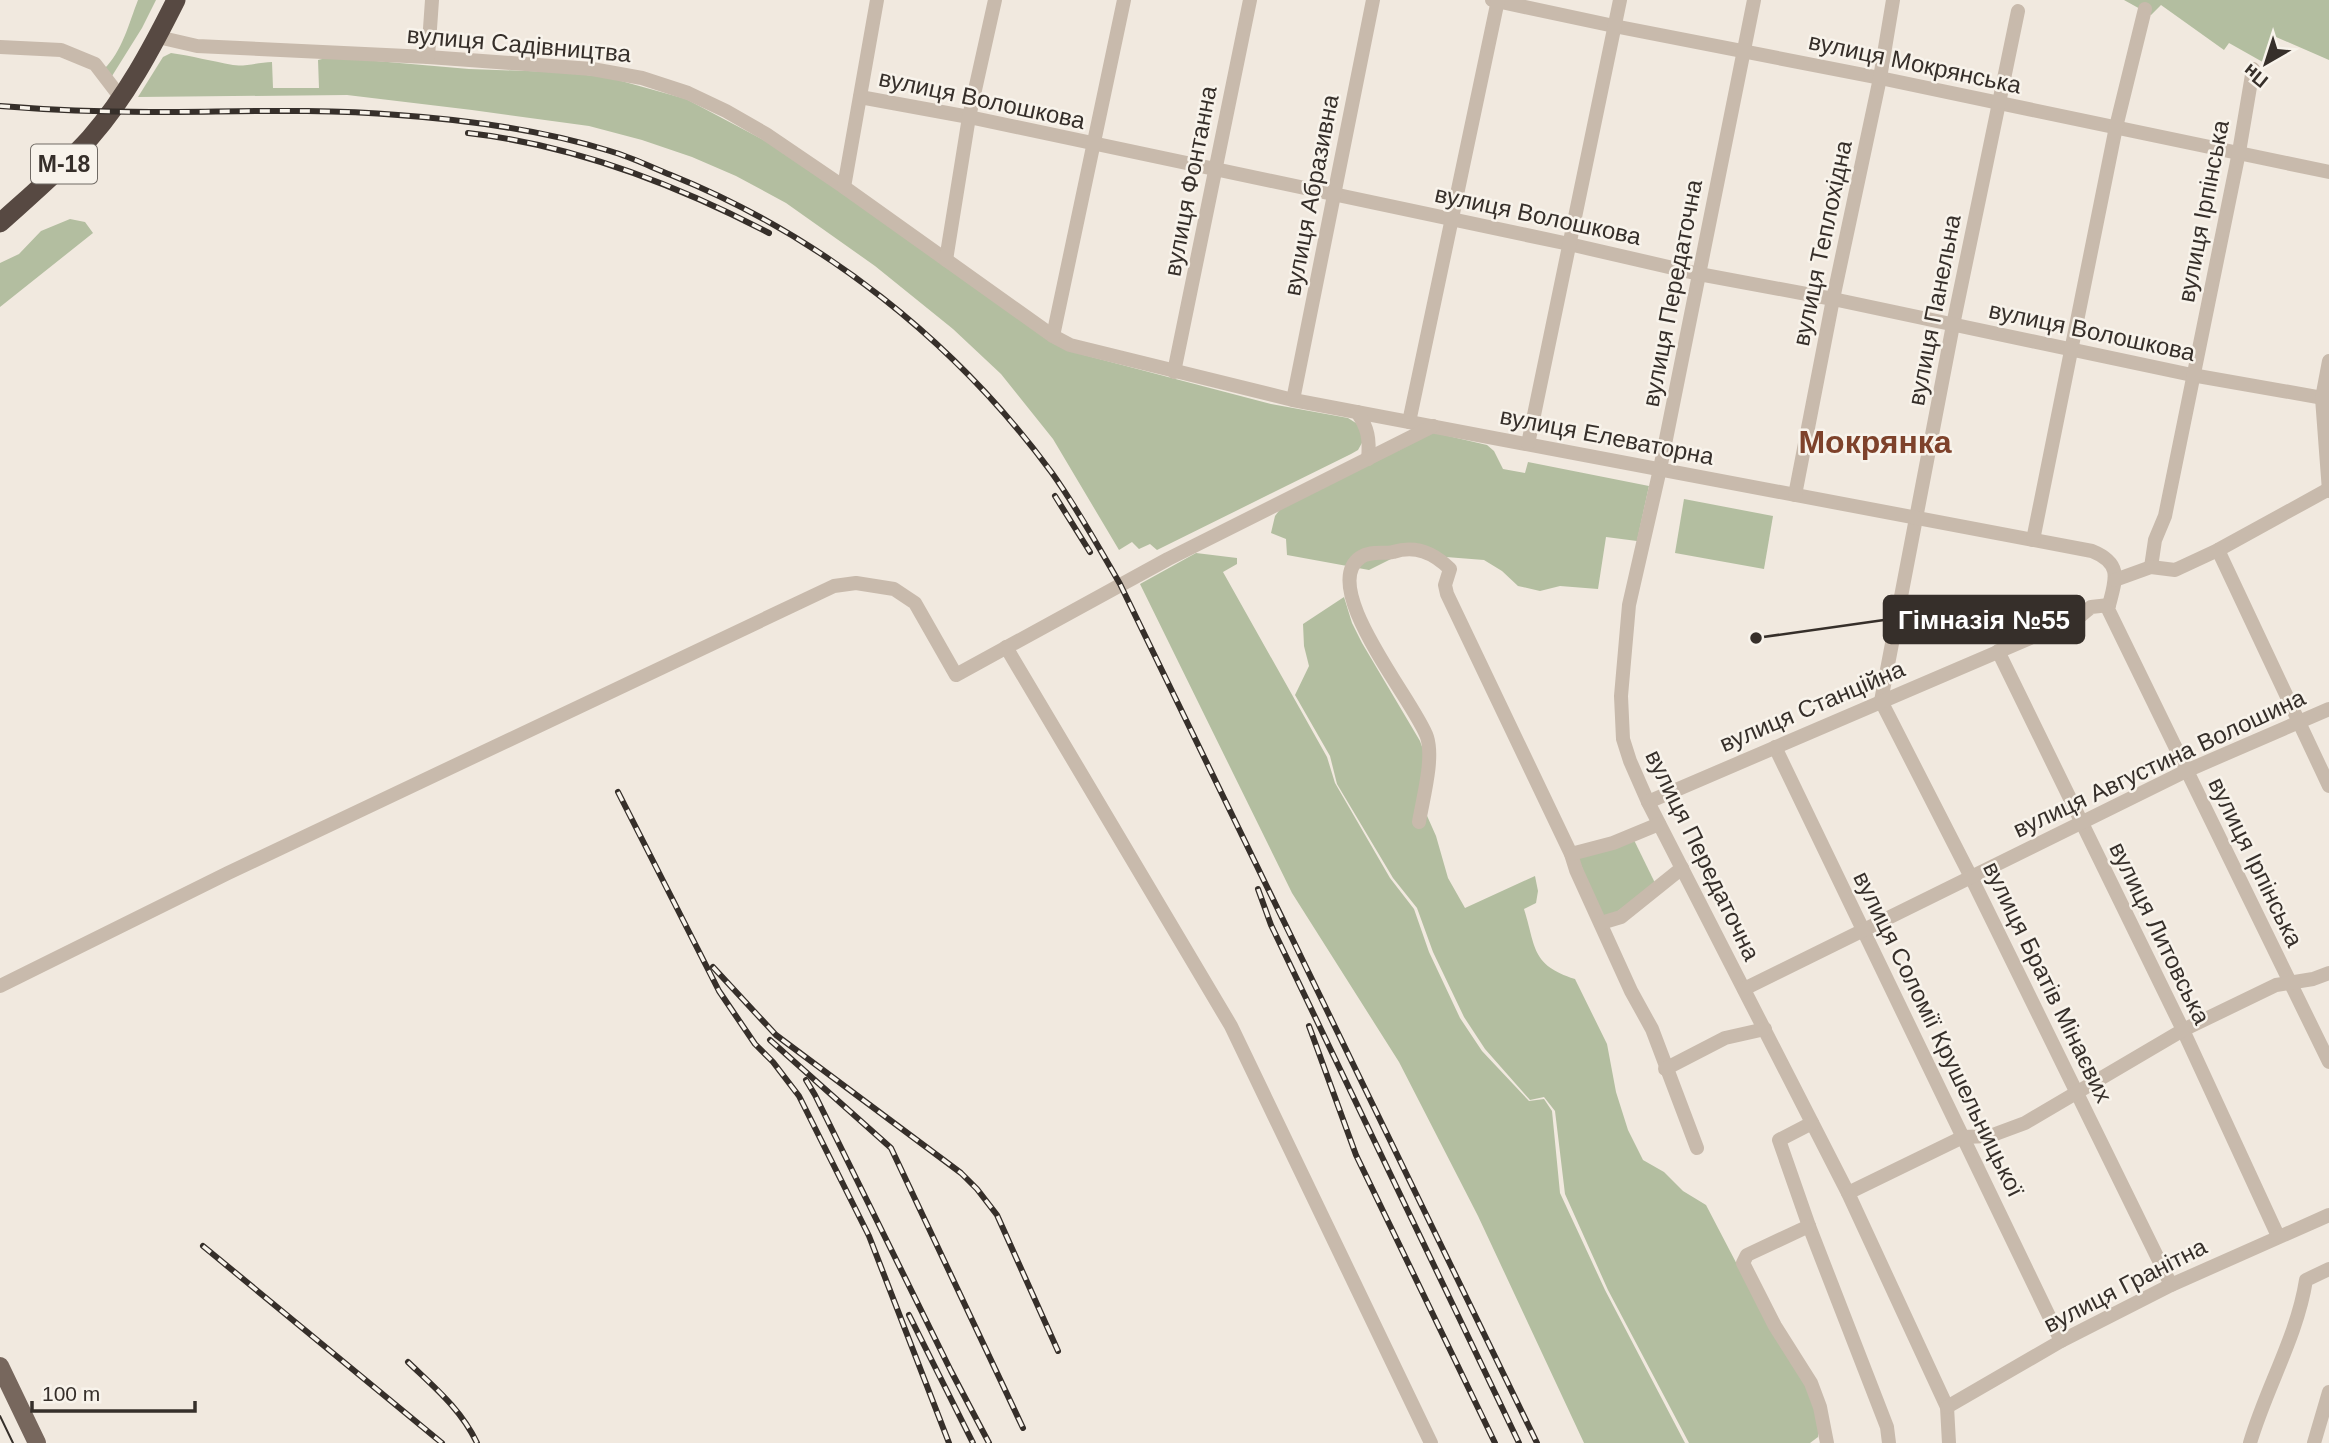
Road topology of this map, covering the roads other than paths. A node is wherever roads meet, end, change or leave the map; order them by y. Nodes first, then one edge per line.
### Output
1 (176, 0) edge
2 (432, 0) edge
3 (877, 0) edge
4 (995, 0) edge
5 (1124, 0) edge
6 (1250, 0) edge
7 (1373, 0) edge
8 (1496, 0) edge
9 (1620, 0) edge
10 (1754, 0) edge
11 (1893, 0) edge
12 (2145, 9) dead end
13 (2018, 11) dead end
14 (1614, 26) junction
15 (158, 37) junction
16 (0, 47) edge
17 (1744, 51) junction
18 (428, 57) junction
19 (2253, 69) dead end
20 (1881, 78) junction
21 (860, 97) junction
22 (121, 98) junction
23 (1999, 104) junction
24 (970, 117) junction
25 (2116, 127) junction
26 (1094, 145) junction
27 (2239, 152) junction
28 (1215, 170) junction
29 (2329, 172) edge
30 (844, 187) junction
31 (1334, 195) junction
32 (1453, 220) junction
33 (0, 223) edge
34 (1569, 244) junction
35 (946, 260) junction
36 (1699, 274) junction
37 (1833, 299) junction
38 (1953, 325) junction
39 (1053, 336) junction
40 (2073, 348) junction
41 (2329, 361) edge
42 (1174, 372) junction
43 (2192, 375) junction
44 (2326, 398) edge
45 (1293, 400) junction
46 (1357, 412) junction
47 (1409, 422) junction
48 (1433, 426) junction
49 (1528, 444) junction
50 (1368, 458) junction
51 (1660, 469) junction
52 (2329, 490) edge
53 (1795, 495) junction
54 (1917, 518) junction
55 (2033, 540) junction
56 (2218, 550) junction
57 (2151, 567) junction
58 (2115, 580) junction
59 (2109, 605) junction
60 (1006, 647) junction
61 (1998, 651) junction
62 (1881, 701) junction
63 (2329, 709) edge
64 (2298, 721) junction
65 (1775, 747) junction
66 (2186, 771) junction
67 (2329, 786) edge
68 (1648, 802) junction
69 (1419, 822) dead end
70 (2082, 822) junction
71 (1659, 824) junction
72 (1571, 854) junction
73 (1682, 868) junction
74 (1971, 877) junction
75 (1601, 923) junction
76 (1863, 930) junction
77 (2329, 973) edge
78 (2289, 982) junction
79 (0, 986) edge
80 (1744, 989) junction
81 (1765, 1029) junction
82 (2183, 1030) junction
83 (2329, 1062) edge
84 (1665, 1069) junction
85 (2077, 1092) junction
86 (1812, 1123) junction
87 (1963, 1137) junction
88 (1697, 1148) dead end
89 (1848, 1193) junction
90 (2329, 1214) edge
91 (1809, 1226) junction
92 (2278, 1236) junction
93 (2329, 1269) edge
94 (2171, 1285) junction
95 (2061, 1341) junction
96 (0, 1366) edge
97 (2329, 1392) edge
98 (1947, 1407) junction
99 (37, 1443) edge
100 (1431, 1443) edge
101 (1827, 1443) edge
102 (1889, 1443) edge
103 (1949, 1443) edge
104 (2250, 1443) edge
105 (2314, 1443) edge

1 - 15 highway, М-18
2 - 18 street
3 - 21 street
4 - 24 street
5 - 26 street
6 - 28 street, вулиця Фонтанна
7 - 31 street, вулиця Абразивна
8 - 14 street, вулиця Мокрянська
8 - 32 street
9 - 14 street
10 - 17 street, вулиця Передаточна
11 - 20 street, вулиця Теплохідна
12 - 25 street
13 - 23 street, вулиця Панельна
14 - 17 street, вулиця Мокрянська
14 - 34 street
15 - 18 street, вулиця Садівництва
15 - 22 highway, М-18
16 - 22 street
17 - 20 street, вулиця Мокрянська
17 - 36 street, вулиця Передаточна
18 - 30 street, вулиця Садівництва
19 - 27 street, вулиця Ірпінська
20 - 23 street, вулиця Мокрянська
20 - 37 street, вулиця Теплохідна
21 - 24 street, вулиця Волошкова
21 - 30 street
22 - 33 highway, М-18
23 - 25 street, вулиця Мокрянська
23 - 38 street, вулиця Панельна
24 - 26 street, вулиця Волошкова
24 - 35 street
25 - 27 street, вулиця Мокрянська
25 - 40 street
26 - 28 street, вулиця Волошкова
26 - 39 street
27 - 29 street, вулиця Мокрянська
27 - 43 street, вулиця Ірпінська
28 - 31 street, вулиця Волошкова
28 - 42 street, вулиця Фонтанна
30 - 35 street, вулиця Садівництва
31 - 32 street, вулиця Волошкова
31 - 45 street, вулиця Абразивна
32 - 34 street, вулиця Волошкова
32 - 47 street
34 - 36 street, вулиця Волошкова
34 - 49 street
35 - 39 street, вулиця Садівництва
36 - 37 street, вулиця Волошкова
36 - 51 street, вулиця Передаточна
37 - 38 street, вулиця Волошкова
37 - 53 street, вулиця Теплохідна
38 - 40 street, вулиця Волошкова
38 - 54 street, вулиця Панельна
39 - 42 street, вулиця Елеваторна
40 - 43 street, вулиця Волошкова
40 - 55 street
41 - 44 street
42 - 45 street, вулиця Елеваторна
43 - 44 street, вулиця Волошкова
43 - 57 street, вулиця Ірпінська
44 - 52 street
45 - 46 street, вулиця Елеваторна
46 - 47 street, вулиця Елеваторна
46 - 50 street
47 - 48 street, вулиця Елеваторна
48 - 49 street, вулиця Елеваторна
48 - 50 street
49 - 51 street, вулиця Елеваторна
50 - 60 street
51 - 53 street, вулиця Елеваторна
51 - 68 street, вулиця Передаточна
52 - 56 street
53 - 54 street, вулиця Елеваторна
54 - 55 street, вулиця Елеваторна
54 - 62 street, вулиця Панельна
55 - 58 street, вулиця Елеваторна
56 - 57 street
56 - 64 street
57 - 58 street
58 - 59 street
59 - 61 street, вулиця Станційна
59 - 66 street, вулиця Ірпінська
60 - 79 street
60 - 100 street
61 - 62 street, вулиця Станційна
61 - 70 street, вулиця Литовська
62 - 65 street, вулиця Станційна
62 - 74 street, вулиця Братів Мінаєвих
63 - 64 street, вулиця Августина Волошина
64 - 66 street, вулиця Августина Волошина
64 - 67 street
65 - 68 street, вулиця Станційна
65 - 76 street, вулиця Соломії Крушельницької
66 - 70 street, вулиця Августина Волошина
66 - 78 street, вулиця Ірпінська
68 - 71 street, вулиця Передаточна
69 - 72 street
70 - 74 street, вулиця Августина Волошина
70 - 82 street, вулиця Литовська
71 - 72 street
71 - 73 street, вулиця Передаточна
72 - 75 street
73 - 75 street
73 - 80 street, вулиця Передаточна
74 - 76 street, вулиця Августина Волошина
74 - 85 street, вулиця Братів Мінаєвих
75 - 84 street
76 - 80 street, вулиця Августина Волошина
76 - 87 street, вулиця Соломії Крушельницької
77 - 78 street
78 - 82 street
78 - 83 street, вулиця Ірпінська
80 - 81 street, вулиця Передаточна
81 - 84 street
81 - 86 street, вулиця Передаточна
82 - 85 street
82 - 92 street, вулиця Литовська
84 - 88 street
85 - 87 street
85 - 94 street, вулиця Братів Мінаєвих
86 - 89 street, вулиця Передаточна
86 - 91 street
87 - 89 street
87 - 95 street, вулиця Соломії Крушельницької
89 - 98 street, вулиця Передаточна
90 - 92 street, вулиця Гранітна
91 - 101 street
91 - 102 street
92 - 94 street, вулиця Гранітна
93 - 104 street
94 - 95 street, вулиця Гранітна
95 - 98 street, вулиця Гранітна
96 - 99 main road
97 - 105 street
98 - 103 street, вулиця Передаточна

